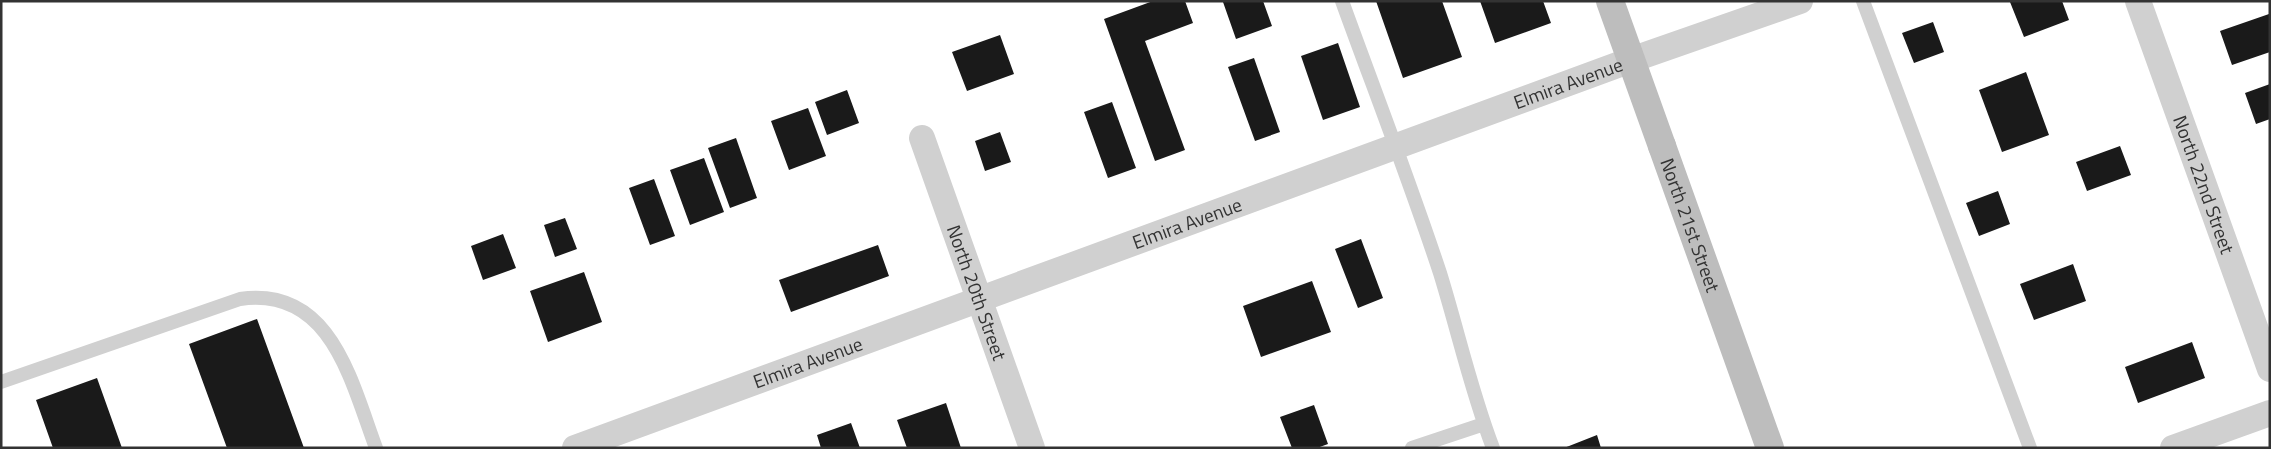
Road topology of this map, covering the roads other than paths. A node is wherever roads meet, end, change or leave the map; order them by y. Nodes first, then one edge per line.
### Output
1 (1342, 1) edge
2 (1610, 1) edge
3 (1800, 1) edge
4 (1863, 1) edge
5 (2138, 1) edge
6 (922, 138) dead end
7 (1396, 148) junction
8 (979, 301) junction
9 (2270, 368) edge
10 (1, 382) edge
11 (2270, 412) edge
12 (1484, 424) junction
13 (376, 448) edge
14 (575, 448) edge
15 (1032, 448) edge
16 (1412, 448) edge
17 (1494, 448) edge
18 (1770, 448) edge
19 (2030, 448) edge
20 (2173, 448) edge

1 - 7 lane
2 - 18 street, North 21st Street, bridge
3 - 7 street, Elmira Avenue
4 - 19 lane
5 - 9 street, North 22nd Street
6 - 8 street, North 20th Street
7 - 8 street, Elmira Avenue
7 - 12 lane
8 - 14 street, Elmira Avenue
8 - 15 street, North 20th Street
10 - 13 lane
11 - 20 street
12 - 16 lane
12 - 17 lane

